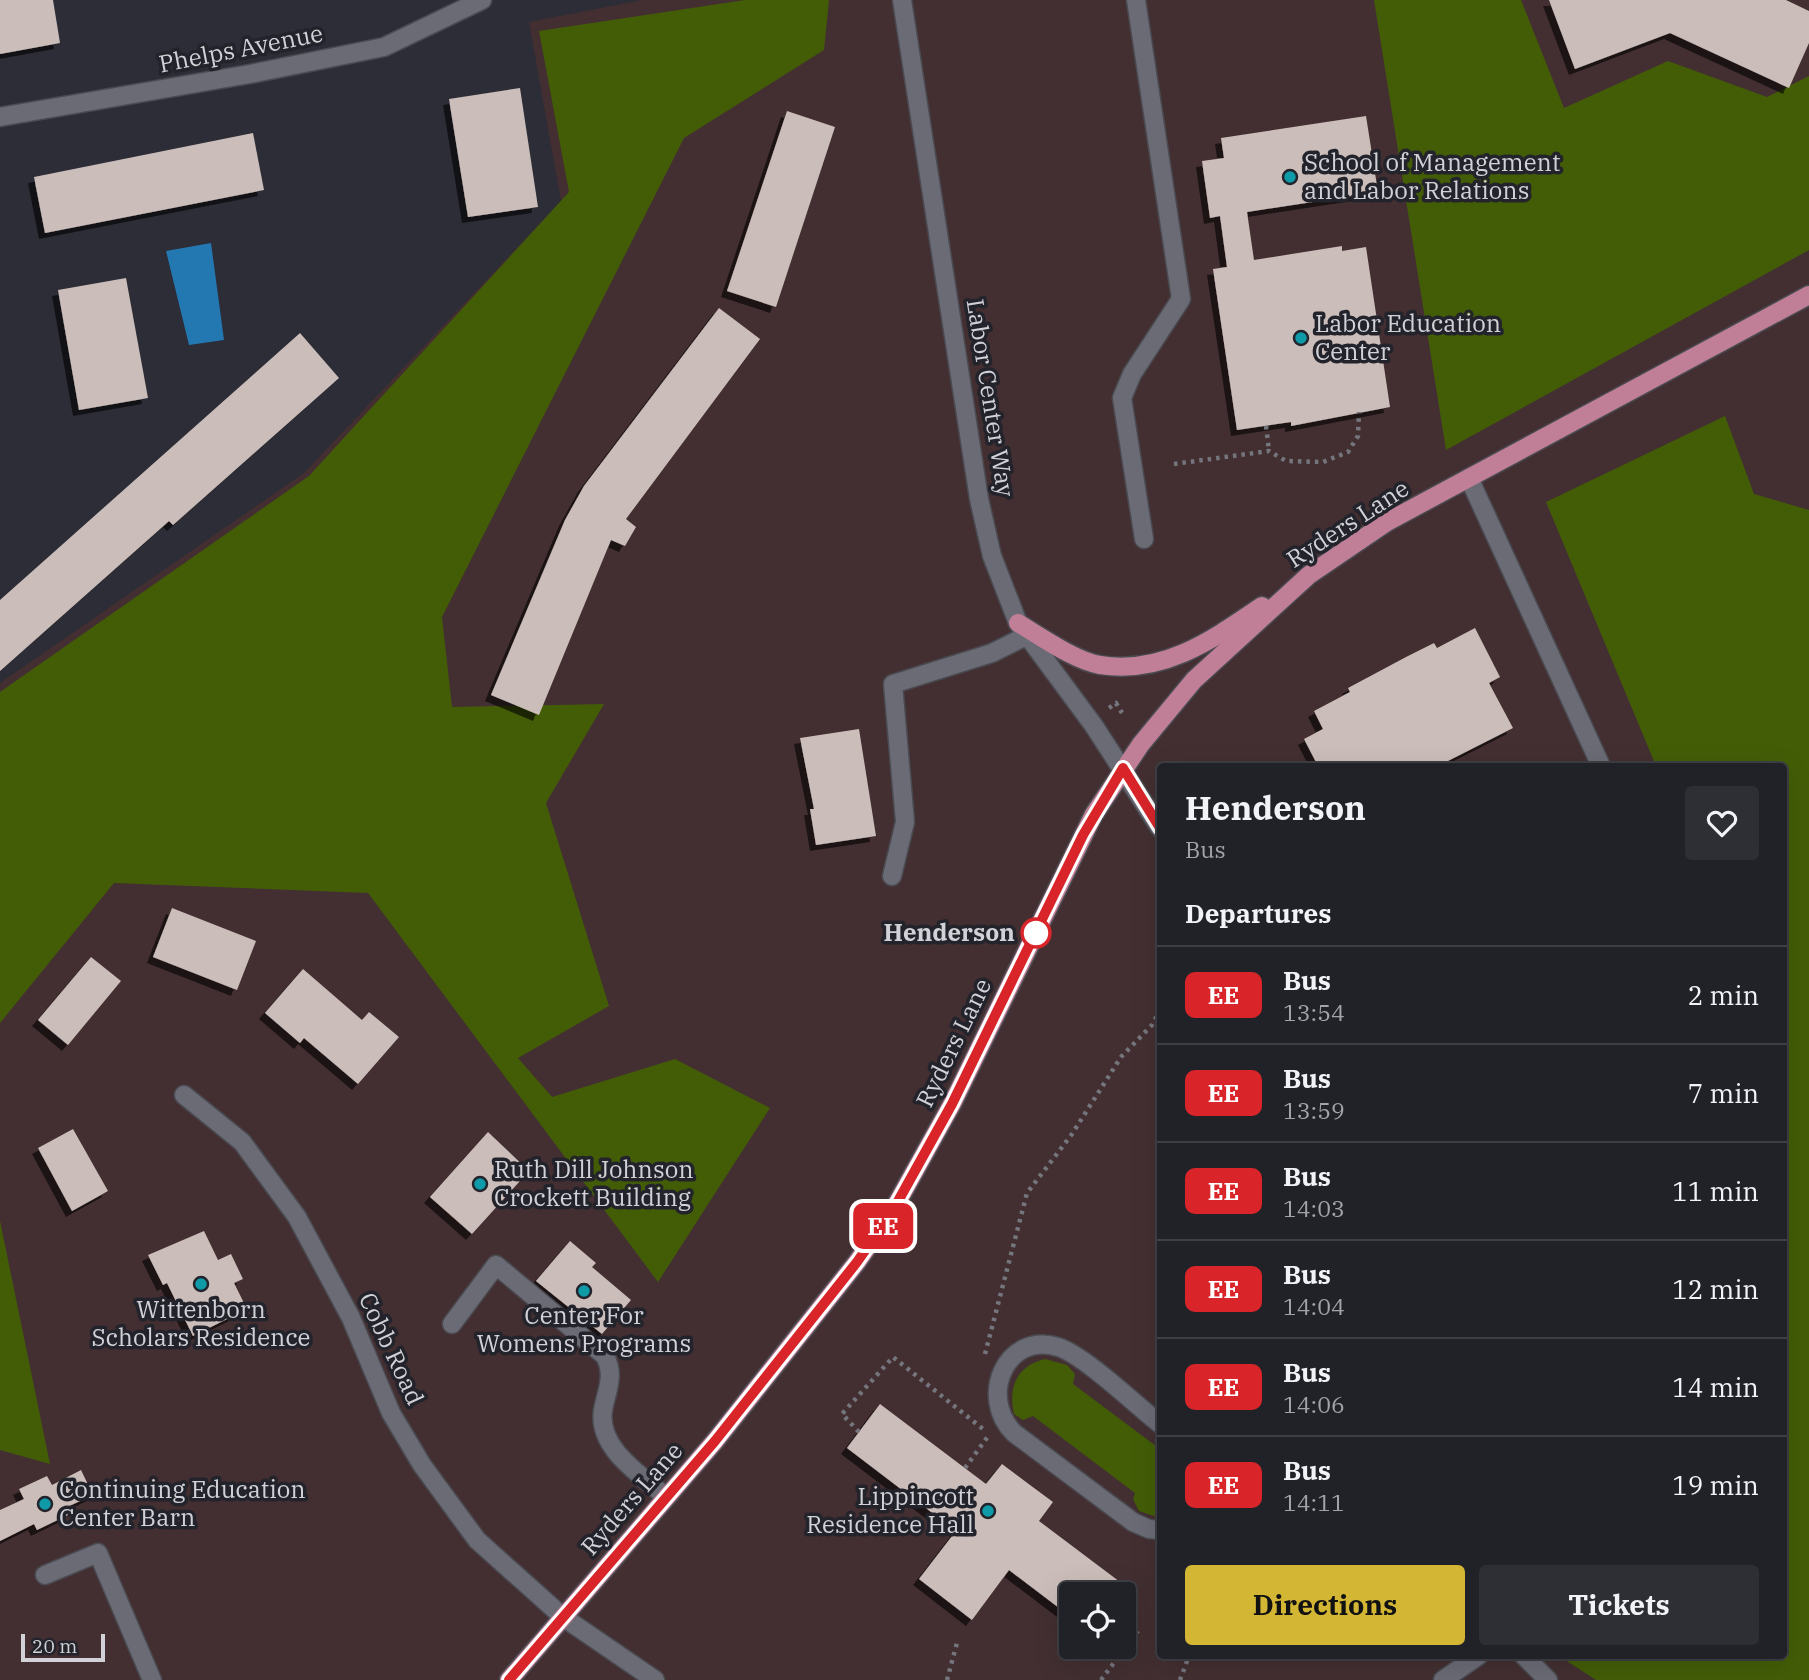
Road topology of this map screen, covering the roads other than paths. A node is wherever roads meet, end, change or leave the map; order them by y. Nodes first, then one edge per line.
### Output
1 (482, 0) edge
2 (902, 0) edge
3 (1136, 0) edge
4 (0, 117) edge
5 (1809, 296) edge
6 (1469, 478) junction
7 (1144, 539) dead end
8 (1309, 575) junction
9 (1023, 629) junction
10 (1600, 763) edge
11 (1123, 768) junction
12 (1157, 823) edge
13 (892, 876) dead end
14 (184, 1095) dead end
15 (452, 1324) dead end
16 (1157, 1422) edge
17 (665, 1496) junction
18 (1157, 1530) edge
19 (45, 1575) dead end
20 (563, 1617) junction
21 (1474, 1659) edge
22 (148, 1676) edge
23 (509, 1680) edge
24 (655, 1680) edge
25 (1443, 1680) edge

1 - 4 street, Phelps Avenue
2 - 9 street, Labor Center Way
3 - 7 street
5 - 6 main road, Ryders Lane
6 - 8 main road, Ryders Lane
6 - 10 street
8 - 9 main road
8 - 11 main road, Ryders Lane
9 - 11 street, Labor Center Way
9 - 13 street
11 - 12 street, Labor Center Way
11 - 17 main road, Ryders Lane
14 - 20 street, Cobb Road
15 - 17 street
16 - 18 street
17 - 20 main road, Ryders Lane
19 - 22 street
20 - 23 main road, Ryders Lane
20 - 24 street, Cobb Road
21 - 25 street

